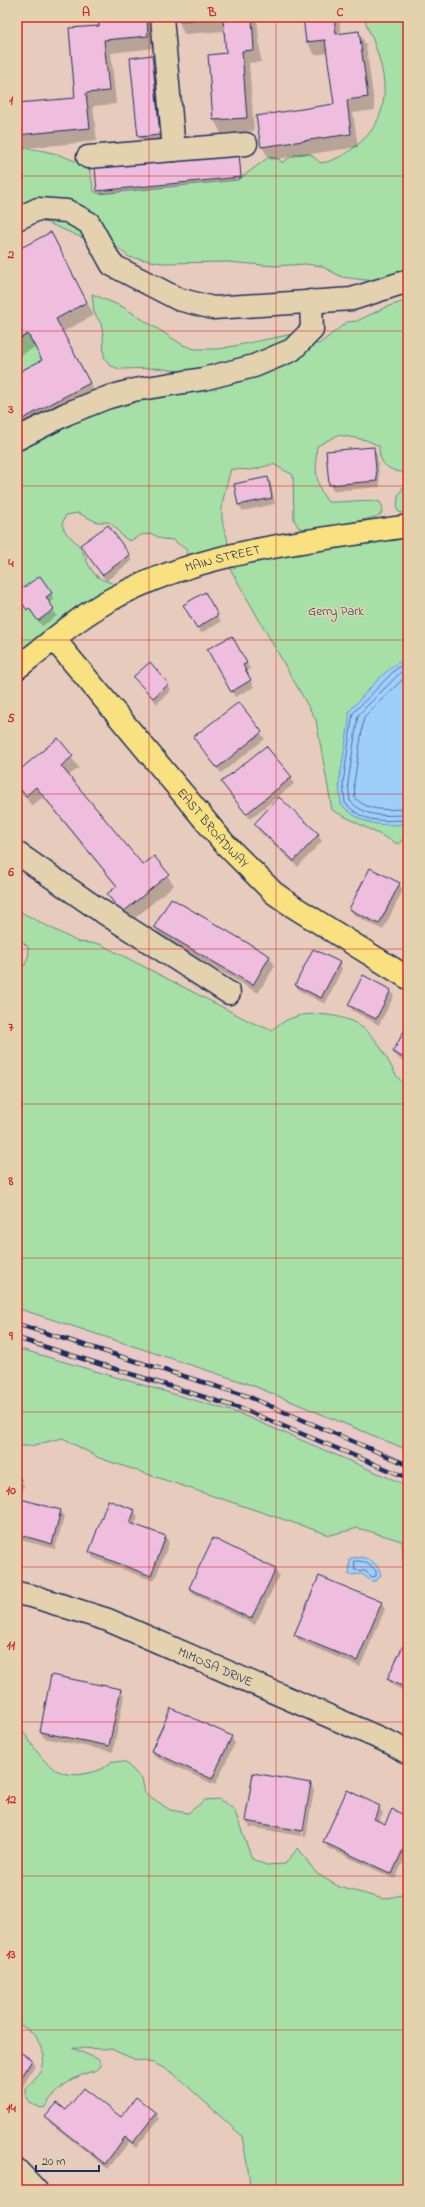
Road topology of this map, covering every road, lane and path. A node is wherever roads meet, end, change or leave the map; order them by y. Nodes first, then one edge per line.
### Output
1 (162, 17) edge
2 (246, 144) dead end
3 (174, 150) junction
4 (88, 157) dead end
5 (17, 219) edge
6 (408, 281) edge
7 (311, 301) junction
8 (17, 439) edge
9 (408, 526) edge
10 (54, 638) junction
11 (17, 668) edge
12 (17, 853) edge
13 (408, 978) edge
14 (229, 993) dead end
15 (17, 1593) edge
16 (408, 1753) edge
17 (17, 2170) edge
18 (36, 2190) edge

1 - 3 street
2 - 3 street
3 - 4 street
5 - 7 street
6 - 7 street
7 - 8 street
9 - 10 main road, MAIN STREET
10 - 11 main road, MAIN STREET
10 - 13 main road, EAST BROADWAY
12 - 14 street
15 - 16 street, MIMOSA DRIVE
17 - 18 street

